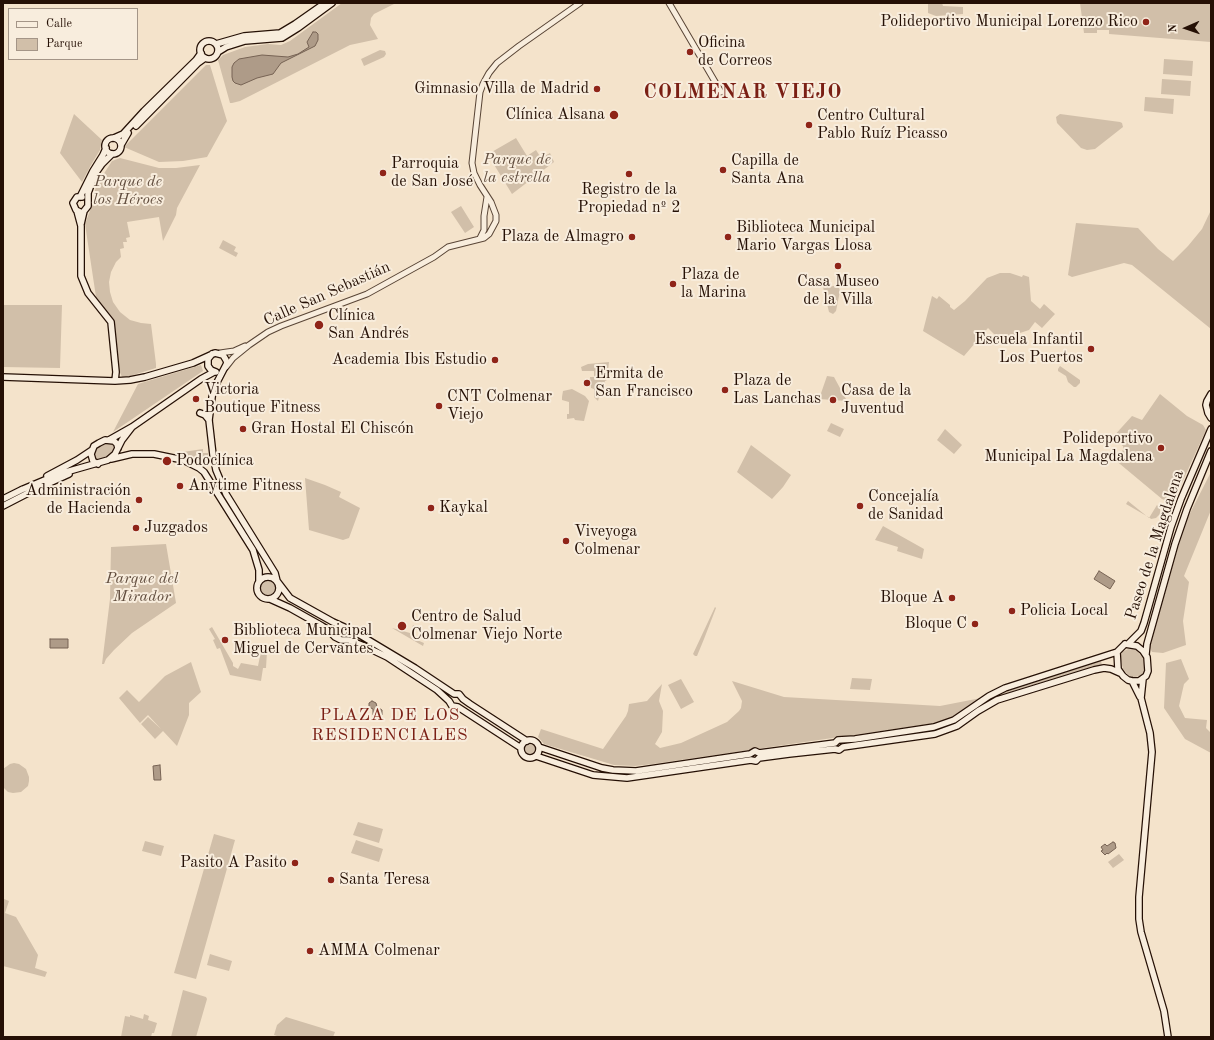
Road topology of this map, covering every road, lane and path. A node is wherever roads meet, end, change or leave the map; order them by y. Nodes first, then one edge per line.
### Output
1 (324, 3) edge
2 (332, 3) edge
3 (580, 3) edge
4 (669, 3) edge
5 (216, 44) junction
6 (218, 52) junction
7 (201, 53) junction
8 (205, 58) junction
9 (721, 92) dead end
10 (114, 138) junction
11 (121, 145) junction
12 (106, 148) junction
13 (112, 154) junction
14 (80, 197) junction
15 (487, 197) junction
16 (87, 201) junction
17 (78, 211) junction
18 (84, 211) junction
19 (485, 212) junction
20 (495, 212) junction
21 (484, 224) junction
22 (494, 224) junction
23 (81, 226) junction
24 (480, 238) junction
25 (249, 345) junction
26 (220, 353) junction
27 (212, 354) junction
28 (193, 363) junction
29 (208, 366) junction
30 (225, 368) junction
31 (214, 372) junction
32 (3, 377) edge
33 (201, 379) junction
34 (115, 381) junction
35 (214, 388) junction
36 (1211, 394) edge
37 (200, 413) dead end
38 (1211, 418) edge
39 (209, 420) junction
40 (132, 427) junction
41 (1211, 429) edge
42 (109, 440) junction
43 (118, 448) junction
44 (92, 450) junction
45 (1211, 452) edge
46 (111, 459) junction
47 (98, 464) junction
48 (78, 469) junction
49 (21, 490) junction
50 (3, 499) edge
51 (3, 506) edge
52 (259, 581) junction
53 (277, 581) junction
54 (270, 599) junction
55 (333, 622) junction
56 (328, 629) junction
57 (351, 631) junction
58 (349, 640) junction
59 (1128, 644) junction
60 (1117, 652) junction
61 (1146, 654) junction
62 (1120, 673) junction
63 (1143, 679) junction
64 (1132, 681) junction
65 (454, 694) junction
66 (1141, 698) junction
67 (463, 699) junction
68 (450, 701) junction
69 (458, 707) junction
70 (527, 740) junction
71 (843, 744) junction
72 (835, 746) junction
73 (539, 747) junction
74 (521, 748) junction
75 (536, 756) junction
76 (759, 756) junction
77 (751, 757) junction
78 (1168, 1037) edge

1 - 5 main road
2 - 6 main road
3 - 15 street
4 - 9 street
5 - 6 main road
5 - 7 main road
6 - 8 main road
7 - 8 main road
7 - 10 main road
8 - 11 main road
10 - 11 main road
10 - 12 main road
11 - 13 main road
12 - 13 main road
12 - 14 main road
13 - 16 main road
14 - 16 main road
14 - 17 main road
15 - 19 street
15 - 20 street
16 - 18 main road
17 - 18 main road
17 - 23 main road
18 - 23 main road
19 - 20 street
19 - 21 street
20 - 22 street
21 - 22 street
21 - 24 street
22 - 24 street
23 - 34 main road
24 - 25 street, Calle San Sebastián
25 - 26 street
25 - 30 street
26 - 27 main road
26 - 30 main road
27 - 28 main road
27 - 29 main road
28 - 29 main road
28 - 34 main road
29 - 31 main road
29 - 33 main road
30 - 31 main road
30 - 35 main road
31 - 33 main road
31 - 35 main road
32 - 34 main road
33 - 40 main road
35 - 39 main road
36 - 38 main road
37 - 39 main road
39 - 53 main road
40 - 42 main road
40 - 43 main road
41 - 59 main road, Paseo de la Magdalena
42 - 43 main road
42 - 44 main road
43 - 46 main road
44 - 47 main road
44 - 49 main road
45 - 61 main road, Paseo de la Magdalena
46 - 47 main road
46 - 52 main road
47 - 48 main road
48 - 49 main road
48 - 51 main road
49 - 50 main road
52 - 53 main road
52 - 54 main road
53 - 54 main road
53 - 55 main road
54 - 56 main road
55 - 56 main road
55 - 57 main road
56 - 58 main road
57 - 58 main road
57 - 65 main road
58 - 68 main road
59 - 60 main road
59 - 61 main road
60 - 62 main road
60 - 71 main road
61 - 63 main road
62 - 64 main road
62 - 71 main road
63 - 64 main road
63 - 66 main road
64 - 66 main road
65 - 67 main road
65 - 68 main road
66 - 78 main road
67 - 69 main road
67 - 70 main road
68 - 69 main road
69 - 74 main road
70 - 73 main road
70 - 74 main road
71 - 72 main road
71 - 72 main road
72 - 76 main road
73 - 75 main road
73 - 77 main road
74 - 75 main road
75 - 77 main road
76 - 77 main road
76 - 77 main road

